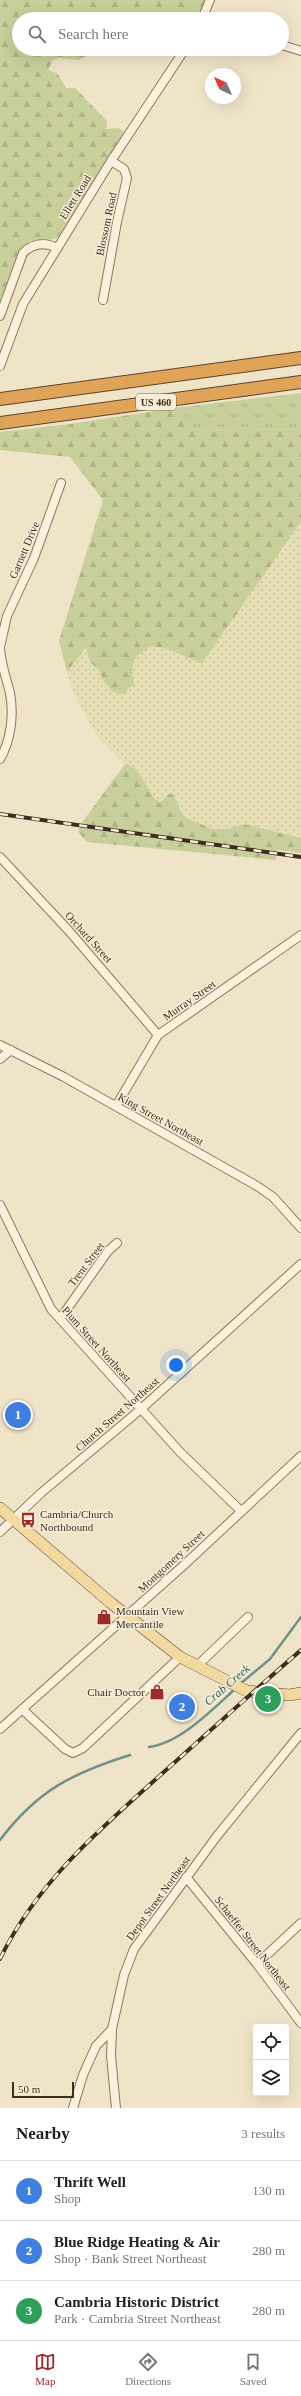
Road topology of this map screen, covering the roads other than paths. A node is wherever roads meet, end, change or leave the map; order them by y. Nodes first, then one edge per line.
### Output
1 (210, 0) edge
2 (205, 12) edge
3 (289, 47) edge
4 (301, 51) edge
5 (180, 56) edge
6 (111, 161) junction
7 (57, 248) junction
8 (103, 300) dead end
9 (0, 316) edge
10 (301, 358) edge
11 (0, 366) edge
12 (301, 382) edge
13 (0, 398) edge
14 (5, 422) edge
15 (61, 483) dead end
16 (0, 647) edge
17 (0, 759) edge
18 (0, 857) edge
19 (301, 935) edge
20 (158, 1035) junction
21 (0, 1044) edge
22 (11, 1050) junction
23 (0, 1060) edge
24 (116, 1106) junction
25 (0, 1205) edge
26 (301, 1228) edge
27 (117, 1243) dead end
28 (301, 1264) edge
29 (60, 1319) junction
30 (141, 1409) junction
31 (301, 1456) edge
32 (0, 1508) edge
33 (241, 1511) junction
34 (12, 1520) junction
35 (0, 1532) edge
36 (126, 1615) junction
37 (248, 1617) dead end
38 (180, 1656) junction
39 (197, 1666) junction
40 (301, 1693) edge
41 (22, 1709) junction
42 (0, 1729) edge
43 (301, 1733) edge
44 (186, 1877) junction
45 (301, 1923) edge
46 (257, 1964) junction
47 (301, 2023) edge
48 (112, 2029) junction
49 (73, 2108) edge
50 (116, 2108) edge

1 - 2 street
3 - 4 street
5 - 6 street, Ellett Road
6 - 7 street, Ellett Road
6 - 8 street, Blossom Road
7 - 9 street
7 - 11 street, Ellett Road
10 - 13 highway, US 460
12 - 14 highway, US 460
15 - 16 street, Garnett Drive
16 - 17 street, Garnett Drive
18 - 20 street, Orchard Street
19 - 20 street, Murray Street
20 - 24 street, Murray Street
21 - 22 street, King Street Northeast
22 - 23 street
22 - 24 street, King Street Northeast
24 - 26 street, King Street Northeast
25 - 29 street, Plum Street Northeast
27 - 29 street, Trent Street
28 - 30 street, Church Street Northeast
29 - 30 street, Plum Street Northeast
30 - 33 street, Plum Street Northeast
30 - 34 street, Church Street Northeast
31 - 33 street, Montgomery Street
32 - 34 main road
33 - 36 street, Montgomery Street
34 - 35 street, Church Street Northeast
34 - 36 main road
36 - 38 main road
36 - 41 street, Montgomery Street
37 - 39 street
38 - 39 main road
38 - 41 street
39 - 40 main road
41 - 42 street, Montgomery Street
43 - 44 street, Depot Street Northeast
44 - 46 street, Schaeffer Street Northeast
44 - 48 street, Depot Street Northeast
45 - 46 street
46 - 47 street, Schaeffer Street Northeast
48 - 49 street
48 - 50 street, Depot Street Northeast

